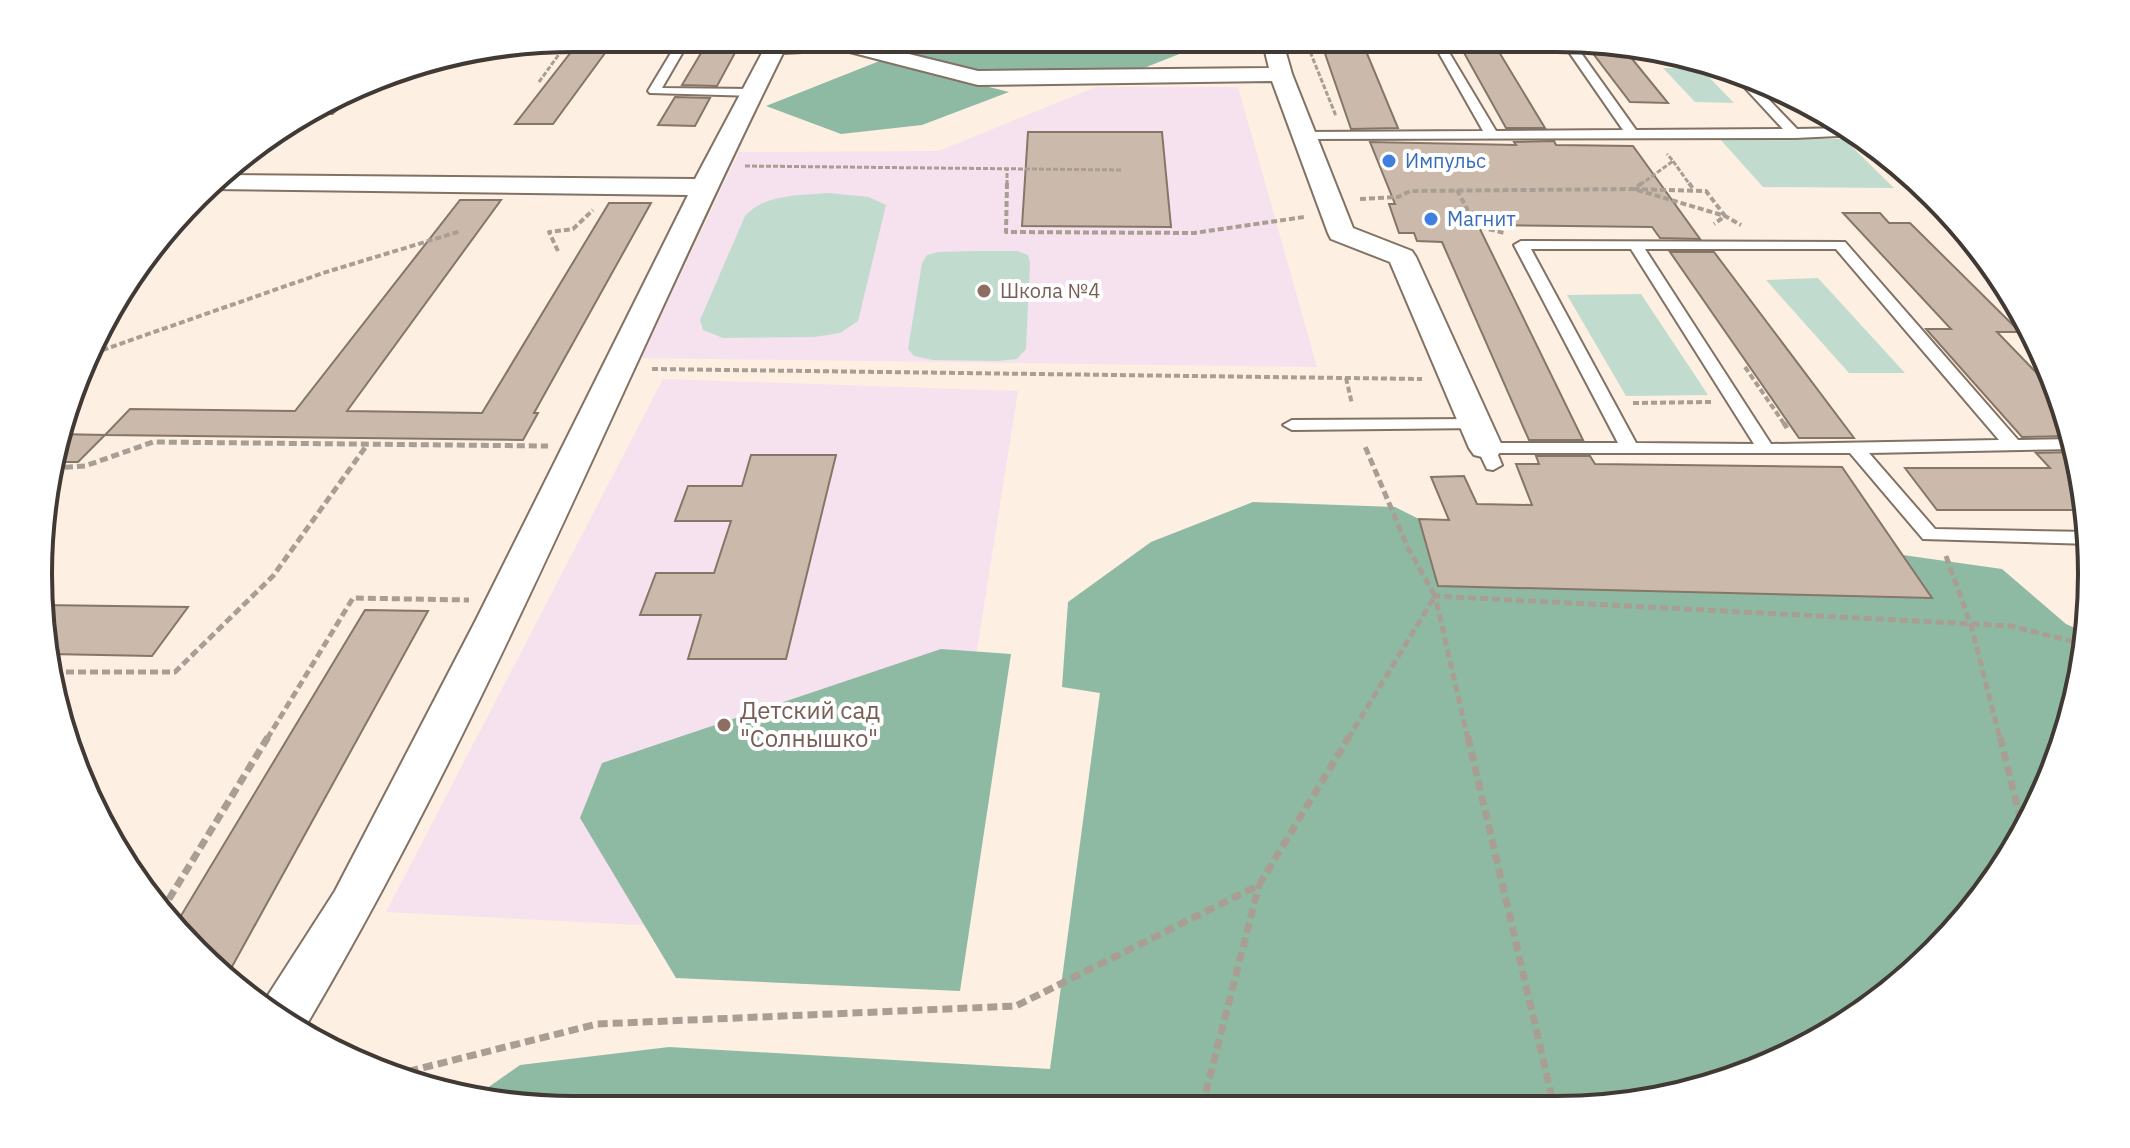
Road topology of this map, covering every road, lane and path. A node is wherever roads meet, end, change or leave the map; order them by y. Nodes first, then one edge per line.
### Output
1 (560, 52) edge
2 (678, 52) edge
3 (773, 52) edge
4 (874, 52) edge
5 (1275, 52) edge
6 (1444, 52) edge
7 (1575, 53) edge
8 (1281, 74) junction
9 (539, 82) dead end
10 (1755, 91) edge
11 (752, 93) junction
12 (1834, 133) edge
13 (1795, 134) junction
14 (1492, 135) junction
15 (1633, 135) junction
16 (1305, 136) junction
17 (1673, 161) dead end
18 (1007, 169) junction
19 (1123, 170) dead end
20 (718, 176) junction
21 (229, 183) edge
22 (608, 186) junction
23 (1457, 190) junction
24 (1695, 190) dead end
25 (1350, 200) dead end
26 (1306, 211) dead end
27 (1751, 230) dead end
28 (461, 231) dead end
29 (1504, 233) dead end
30 (1635, 245) junction
31 (558, 251) dead end
32 (103, 350) edge
33 (1741, 362) dead end
34 (615, 372) junction
35 (1346, 378) junction
36 (1435, 379) dead end
37 (1768, 401) junction
38 (1736, 402) junction
39 (1606, 403) junction
40 (1292, 425) dead end
41 (1356, 425) junction
42 (1789, 432) dead end
43 (367, 444) junction
44 (2012, 444) junction
45 (2061, 444) edge
46 (559, 446) dead end
47 (1485, 446) junction
48 (1854, 447) junction
49 (1630, 448) junction
50 (1766, 449) junction
51 (63, 467) edge
52 (1939, 536) junction
53 (2077, 538) edge
54 (1435, 596) junction
55 (475, 600) dead end
56 (1971, 625) junction
57 (2074, 642) edge
58 (61, 672) edge
59 (2019, 814) edge
60 (1259, 885) junction
61 (168, 901) edge
62 (287, 1010) edge
63 (413, 1070) edge
64 (1205, 1096) edge
65 (1552, 1096) edge

1 - 9 path
2 - 11 lane
3 - 11 street
4 - 8 street
5 - 8 street
6 - 14 lane
7 - 15 lane
8 - 16 street
10 - 13 lane
11 - 20 street
12 - 13 lane
13 - 15 lane
14 - 15 lane
14 - 16 lane
16 - 47 street
17 - 24 path
18 - 19 path
18 - 20 path
18 - 26 path
20 - 22 street
20 - 34 street
21 - 22 street
22 - 31 path
23 - 25 path
23 - 27 path
23 - 29 path
28 - 32 path
30 - 38 lane
30 - 39 lane
30 - 44 lane
33 - 37 path
34 - 35 path
34 - 62 street
35 - 36 path
35 - 41 path
37 - 38 path
37 - 42 path
38 - 39 path
38 - 50 lane
39 - 49 lane
40 - 41 lane
41 - 47 lane
41 - 54 path
43 - 46 path
43 - 51 path
43 - 58 path
44 - 45 lane
44 - 48 lane
47 - 49 lane
48 - 50 lane
48 - 52 lane
49 - 50 lane
52 - 53 lane
52 - 56 path
54 - 56 path
54 - 60 path
54 - 65 path
55 - 61 path
56 - 57 path
56 - 59 path
60 - 63 path
60 - 64 path

